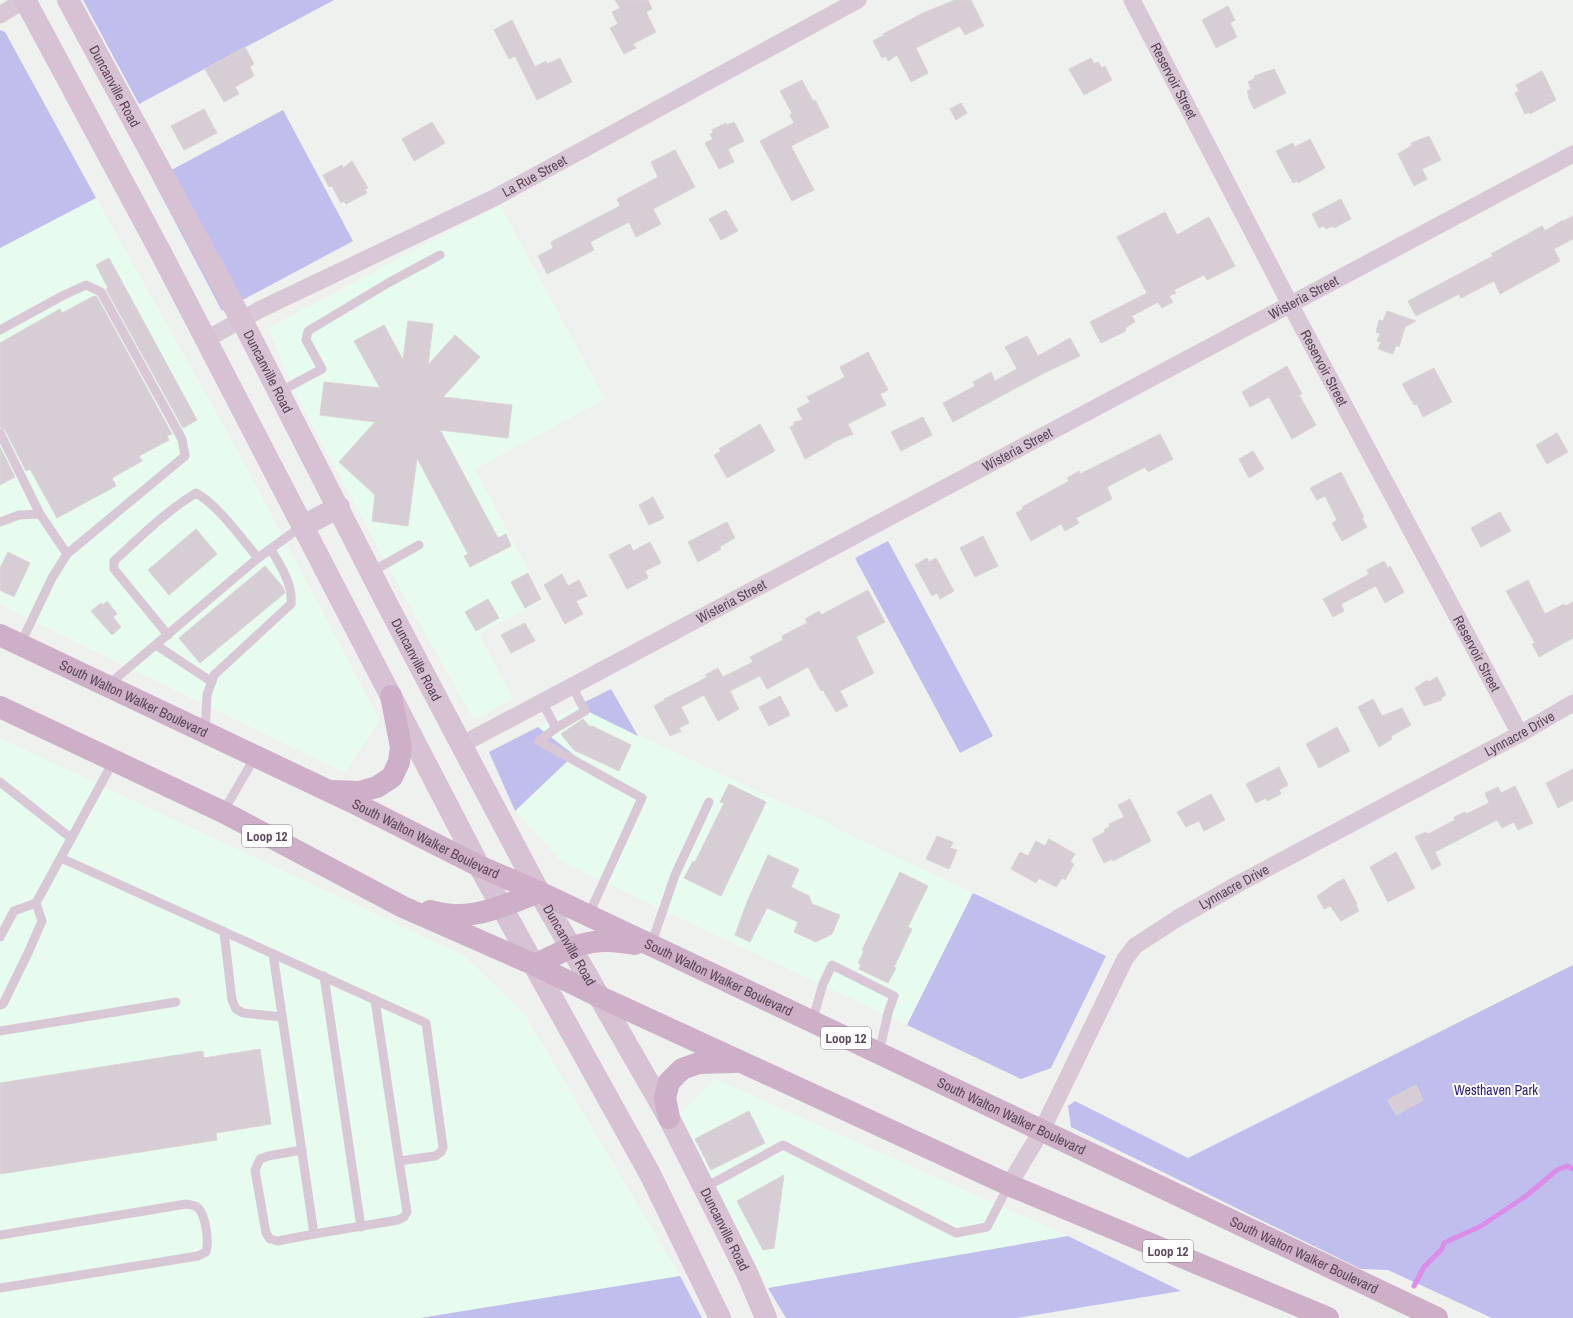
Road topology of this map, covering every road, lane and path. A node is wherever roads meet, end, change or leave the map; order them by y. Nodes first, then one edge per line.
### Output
1 (25, 0) edge
2 (68, 0) edge
3 (858, 0) edge
4 (1132, 0) edge
5 (0, 15) edge
6 (1573, 154) edge
7 (440, 255) dead end
8 (1290, 304) junction
9 (241, 320) junction
10 (0, 330) edge
11 (205, 340) junction
12 (279, 392) junction
13 (0, 433) edge
14 (339, 507) junction
15 (40, 514) junction
16 (0, 522) edge
17 (303, 526) junction
18 (419, 545) dead end
19 (271, 549) junction
20 (67, 554) junction
21 (258, 558) junction
22 (371, 572) junction
23 (0, 635) edge
24 (168, 635) junction
25 (20, 645) junction
26 (156, 645) junction
27 (212, 682) junction
28 (107, 686) junction
29 (572, 686) junction
30 (391, 696) junction
31 (542, 702) junction
32 (1573, 703) edge
33 (0, 707) edge
34 (556, 728) junction
35 (205, 733) junction
36 (1520, 734) junction
37 (461, 745) junction
38 (255, 757) junction
39 (114, 760) junction
40 (0, 782) edge
41 (328, 791) junction
42 (709, 802) dead end
43 (223, 812) junction
44 (71, 838) junction
45 (61, 858) junction
46 (479, 866) junction
47 (539, 892) junction
48 (36, 903) junction
49 (502, 906) junction
50 (403, 907) junction
51 (588, 916) junction
52 (224, 932) junction
53 (0, 937) edge
54 (651, 946) junction
55 (570, 947) junction
56 (273, 954) junction
57 (535, 965) junction
58 (324, 976) junction
59 (598, 996) junction
60 (375, 1000) junction
61 (176, 1002) dead end
62 (0, 1005) edge
63 (282, 1017) junction
64 (812, 1022) junction
65 (0, 1031) edge
66 (879, 1053) junction
67 (743, 1062) junction
68 (669, 1118) junction
69 (1042, 1130) junction
70 (302, 1150) junction
71 (399, 1161) junction
72 (1009, 1185) junction
73 (704, 1188) junction
74 (361, 1227) junction
75 (314, 1234) junction
76 (0, 1235) edge
77 (0, 1288) edge
78 (720, 1318) edge
79 (766, 1318) edge
80 (1328, 1318) edge
81 (1438, 1318) edge

1 - 5 street
1 - 11 main road
2 - 9 main road, Duncanville Road
3 - 9 street, La Rue Street
4 - 8 street, Reservoir Street
6 - 8 street, Wisteria Street
7 - 12 lane
8 - 29 street, Wisteria Street
8 - 36 street, Reservoir Street
9 - 11 street, La Rue Street
9 - 12 main road, Duncanville Road
10 - 20 lane
11 - 17 main road
12 - 14 main road, Duncanville Road
13 - 15 lane
14 - 17 main road
14 - 22 main road, Duncanville Road
15 - 16 lane
15 - 20 lane
17 - 19 lane
17 - 30 main road
18 - 22 lane
19 - 21 lane
19 - 27 lane
20 - 25 lane
21 - 24 lane
21 - 24 lane
22 - 37 main road, Duncanville Road
23 - 25 main road, South Walton Walker Boulevard / Loop 12
24 - 26 lane
25 - 28 main road, South Walton Walker Boulevard / Loop 12
26 - 27 lane
26 - 28 lane
27 - 35 lane
28 - 35 main road, South Walton Walker Boulevard / Loop 12
29 - 31 street, Wisteria Street
29 - 34 lane
30 - 41 main road
30 - 46 main road
31 - 34 lane
31 - 37 street, Wisteria Street
32 - 36 street, Lynnacre Drive
33 - 39 main road, Loop 12
34 - 51 lane
35 - 38 main road, South Walton Walker Boulevard / Loop 12
36 - 69 street, Lynnacre Drive
37 - 47 main road, Duncanville Road
38 - 41 main road, South Walton Walker Boulevard / Loop 12
38 - 43 lane
39 - 43 main road, Loop 12
39 - 44 lane
40 - 44 lane
41 - 46 main road, South Walton Walker Boulevard / Loop 12
42 - 54 lane
43 - 50 main road, Loop 12
44 - 45 lane
45 - 48 lane
45 - 52 lane
46 - 47 main road, South Walton Walker Boulevard / Loop 12
46 - 49 main road
47 - 49 main road
47 - 51 main road, South Walton Walker Boulevard / Loop 12
47 - 55 main road, Duncanville Road
48 - 53 lane
48 - 62 lane
49 - 50 main road
49 - 57 main road
50 - 57 main road, Loop 12
51 - 54 main road, South Walton Walker Boulevard / Loop 12
52 - 56 lane
52 - 63 lane
54 - 55 main road
54 - 64 main road, South Walton Walker Boulevard / Loop 12
55 - 57 main road
55 - 59 main road, Duncanville Road
56 - 58 lane
56 - 63 lane
57 - 59 main road, Loop 12
57 - 78 main road
58 - 60 lane
58 - 74 lane
59 - 67 main road, Loop 12
59 - 68 main road, Duncanville Road
60 - 71 lane
60 - 71 lane
61 - 65 lane
63 - 70 lane
64 - 66 main road, South Walton Walker Boulevard / Loop 12
64 - 66 lane
66 - 69 main road, South Walton Walker Boulevard / Loop 12
67 - 68 main road
67 - 72 main road, Loop 12
68 - 73 main road, Duncanville Road
69 - 72 street, Lynnacre Drive
69 - 81 main road, South Walton Walker Boulevard / Loop 12
70 - 75 lane
70 - 75 lane
71 - 74 lane
72 - 73 lane
72 - 80 main road, Loop 12
73 - 79 main road, Duncanville Road
74 - 75 lane
76 - 77 lane

